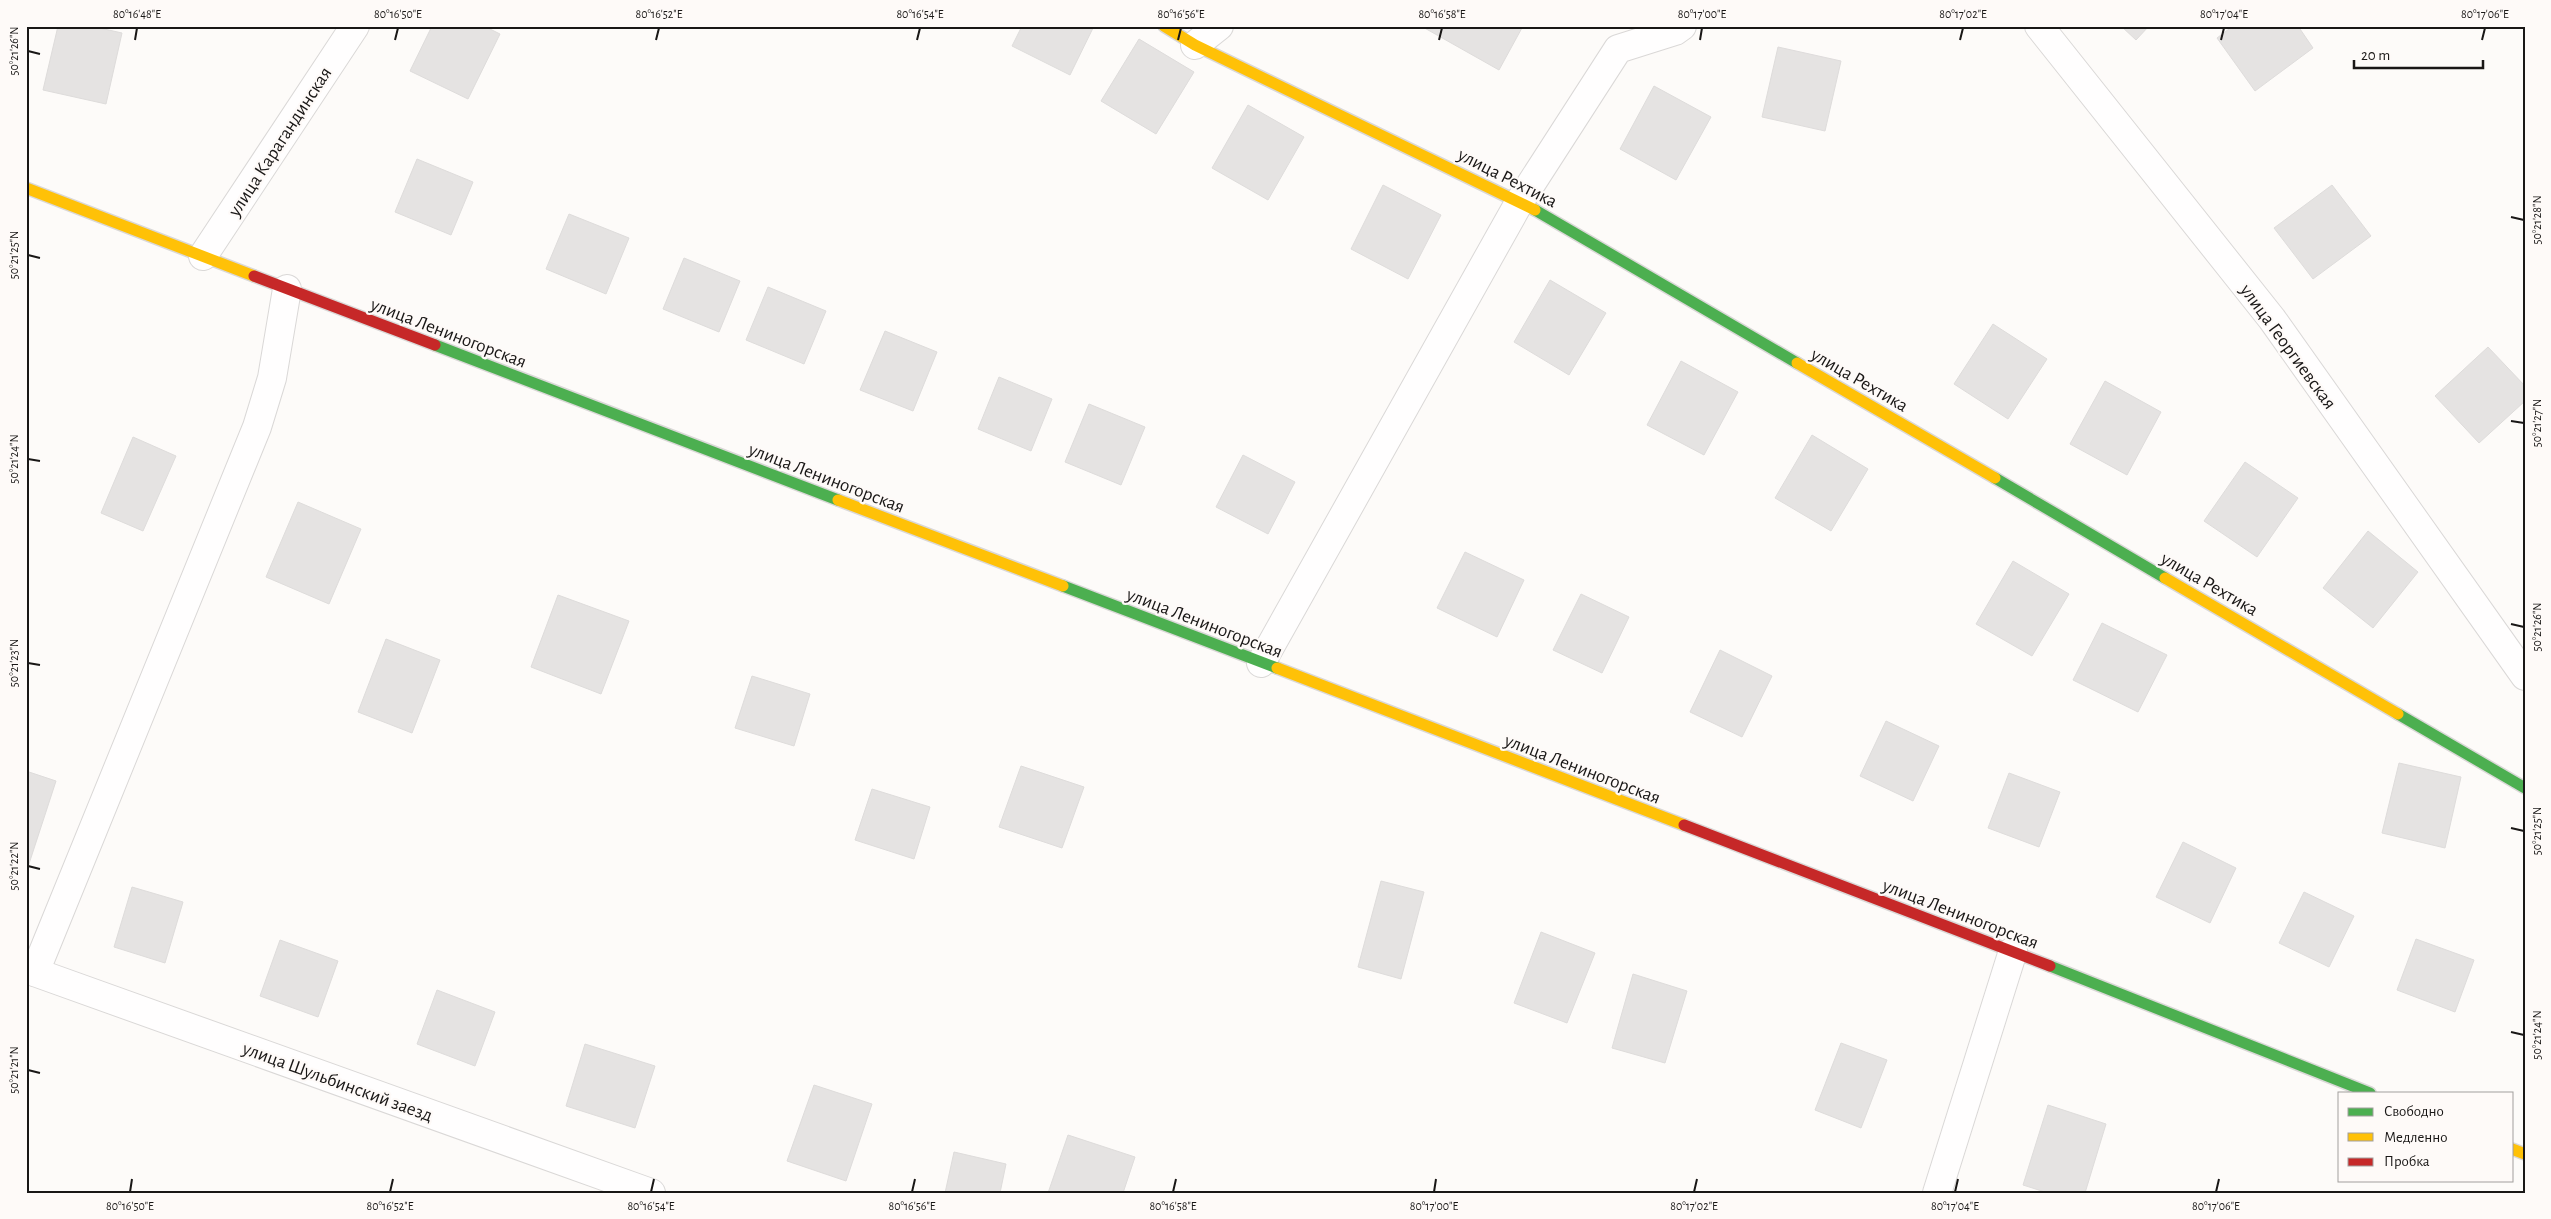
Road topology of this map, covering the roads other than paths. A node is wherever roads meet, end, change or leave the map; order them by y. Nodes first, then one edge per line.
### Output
1 (355, 26) edge
2 (1164, 26) edge
3 (1219, 26) edge
4 (1682, 26) edge
5 (2039, 26) edge
6 (1194, 45) junction
7 (26, 188) edge
8 (1520, 201) junction
9 (204, 256) junction
10 (288, 289) junction
11 (1261, 662) junction
12 (2525, 676) edge
13 (2525, 788) edge
14 (2013, 951) junction
15 (31, 971) edge
16 (2367, 1092) edge
17 (651, 1193) edge
18 (1936, 1193) edge

1 - 9 street, улица Карагандинская
2 - 6 street, улица Рехтика
3 - 6 street
4 - 8 street
5 - 12 street, улица Георгиевская
6 - 8 street, улица Рехтика
7 - 9 street, улица Лениногорская
8 - 11 street
8 - 13 street, улица Рехтика
9 - 10 street, улица Лениногорская
10 - 11 street, улица Лениногорская
10 - 15 street
11 - 14 street, улица Лениногорская
14 - 16 street, улица Лениногорская
14 - 18 street
15 - 17 street, улица Шульбинский заезд

